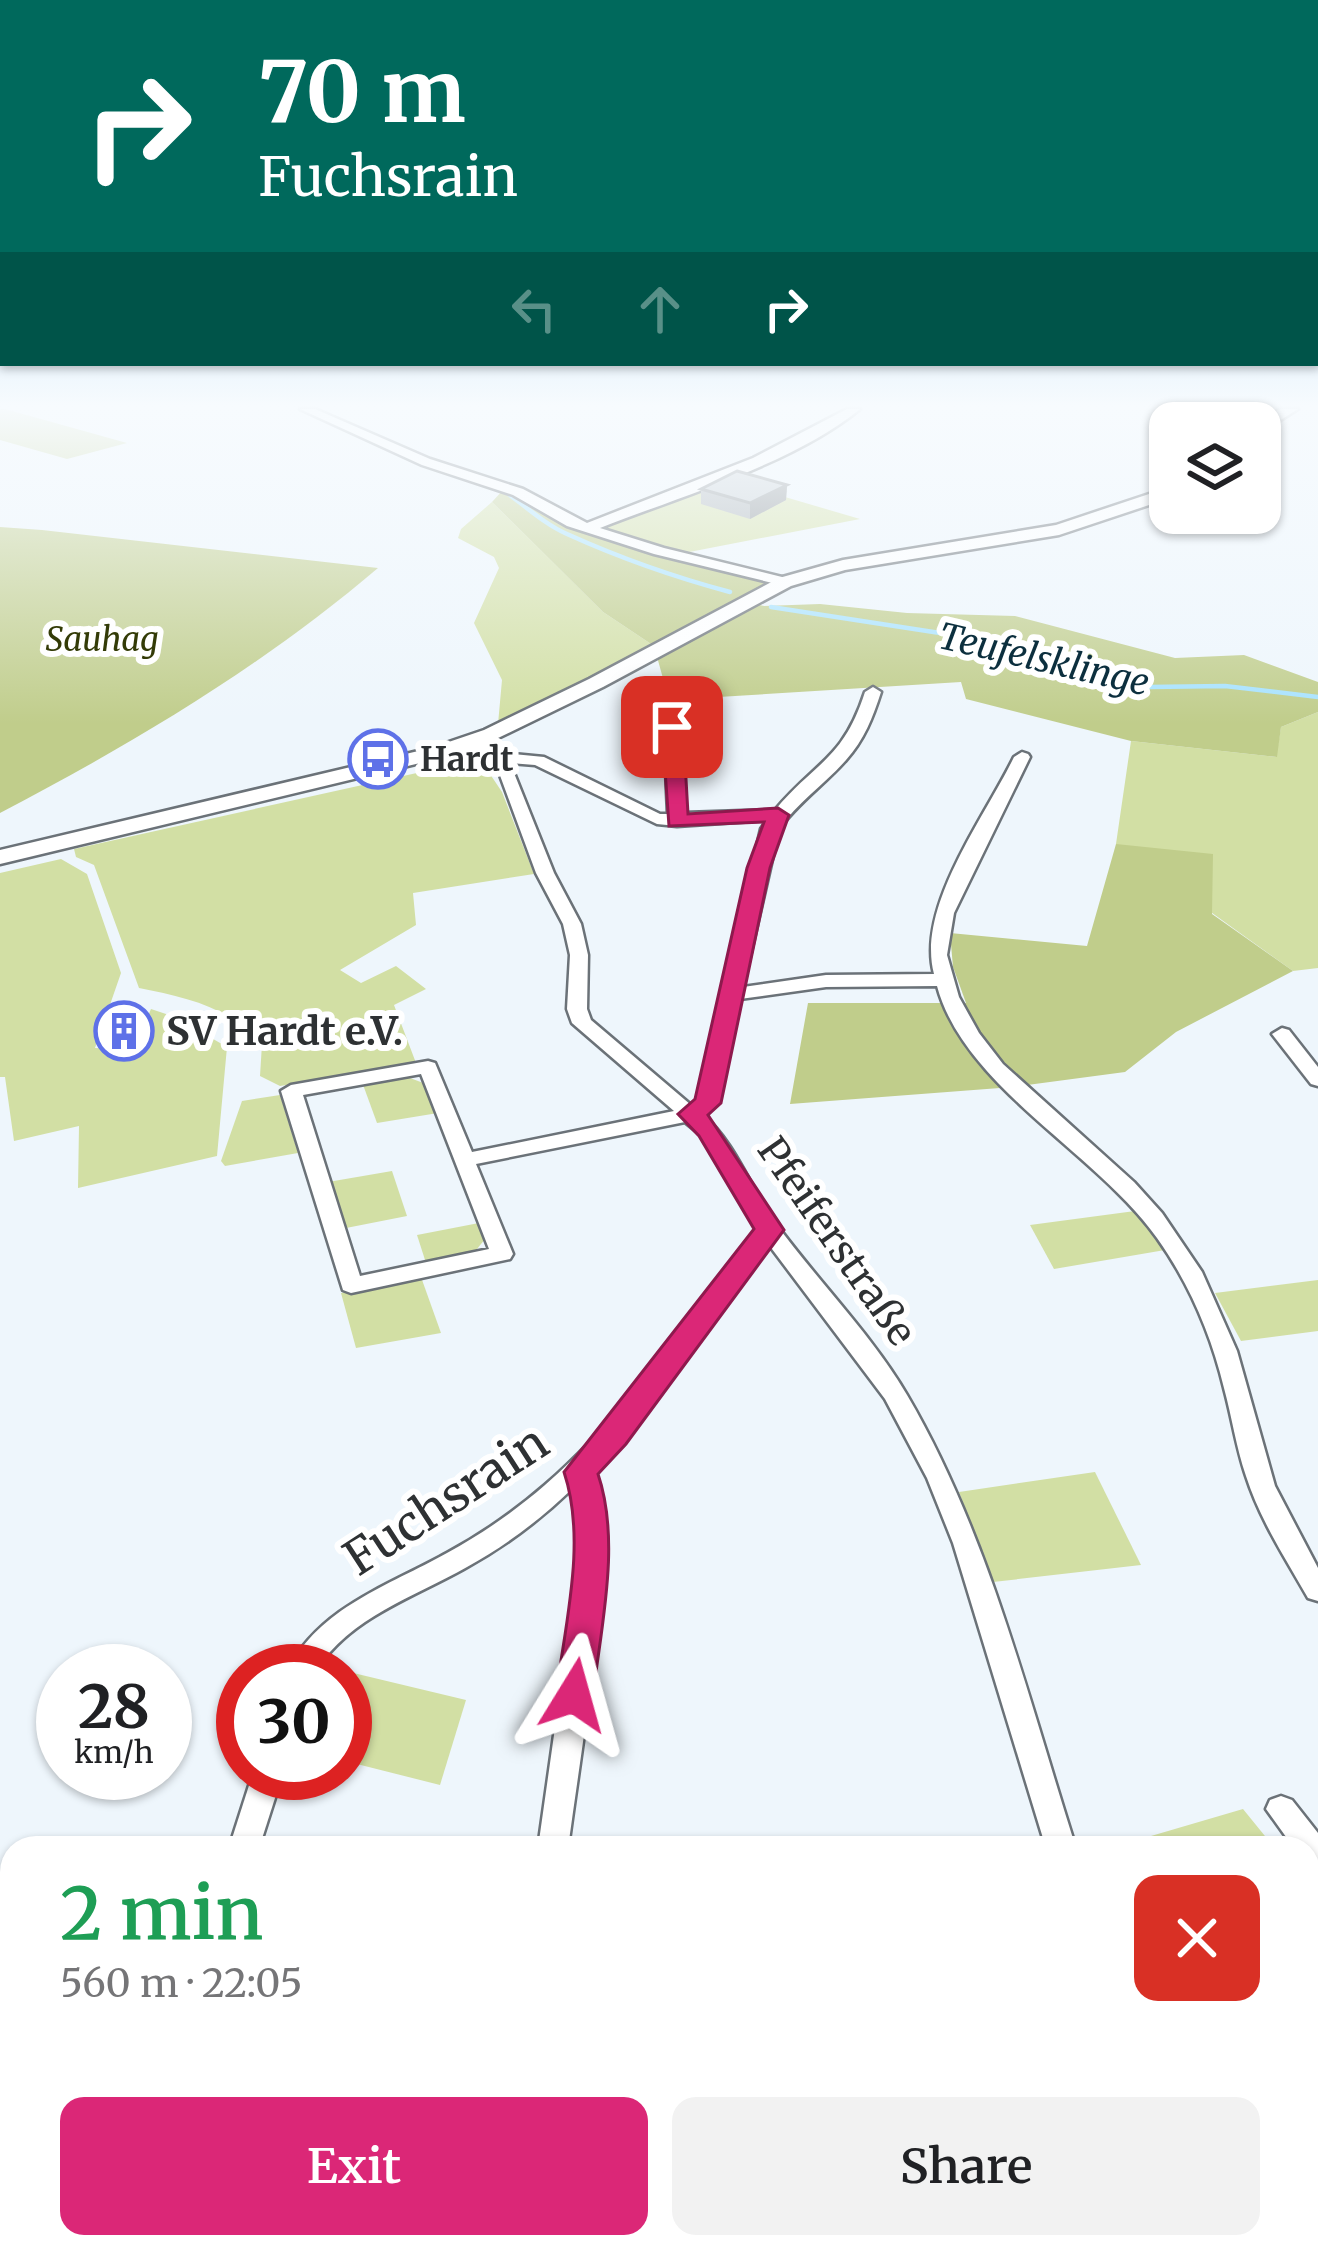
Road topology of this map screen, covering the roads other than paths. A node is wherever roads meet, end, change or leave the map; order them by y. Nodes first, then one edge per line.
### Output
1 (561, 514) edge
2 (623, 514) edge
3 (1105, 514) edge
4 (587, 528) junction
5 (785, 582) junction
6 (873, 692) dead end
7 (672, 727) dead end
8 (473, 742) junction
9 (1022, 757) dead end
10 (500, 758) junction
11 (778, 815) junction
12 (677, 821) junction
13 (0, 857) edge
14 (944, 980) junction
15 (731, 995) junction
16 (1282, 1034) dead end
17 (1318, 1080) edge
18 (692, 1114) junction
19 (464, 1160) junction
20 (769, 1230) junction
21 (580, 1472) junction
22 (1318, 1591) edge
23 (316, 1644) edge
24 (259, 1800) edge
25 (1281, 1809) dead end
26 (248, 1836) edge
27 (555, 1836) edge
28 (1057, 1836) edge
29 (1302, 1836) edge

1 - 4 street
2 - 4 street
3 - 5 main road
4 - 5 street
5 - 8 main road
6 - 11 street
7 - 12 street
8 - 10 street
8 - 13 main road
9 - 14 street
10 - 12 street
10 - 18 street, Pfeiferstraße
11 - 12 street
11 - 15 street
14 - 15 street
14 - 22 street
15 - 18 street
16 - 17 street
18 - 19 street
18 - 20 street, Pfeiferstraße
19 - 19 street
20 - 21 street, Fuchsrain
20 - 28 street, Pfeiferstraße
21 - 23 street, Fuchsrain
21 - 27 street
24 - 26 street
25 - 29 street

